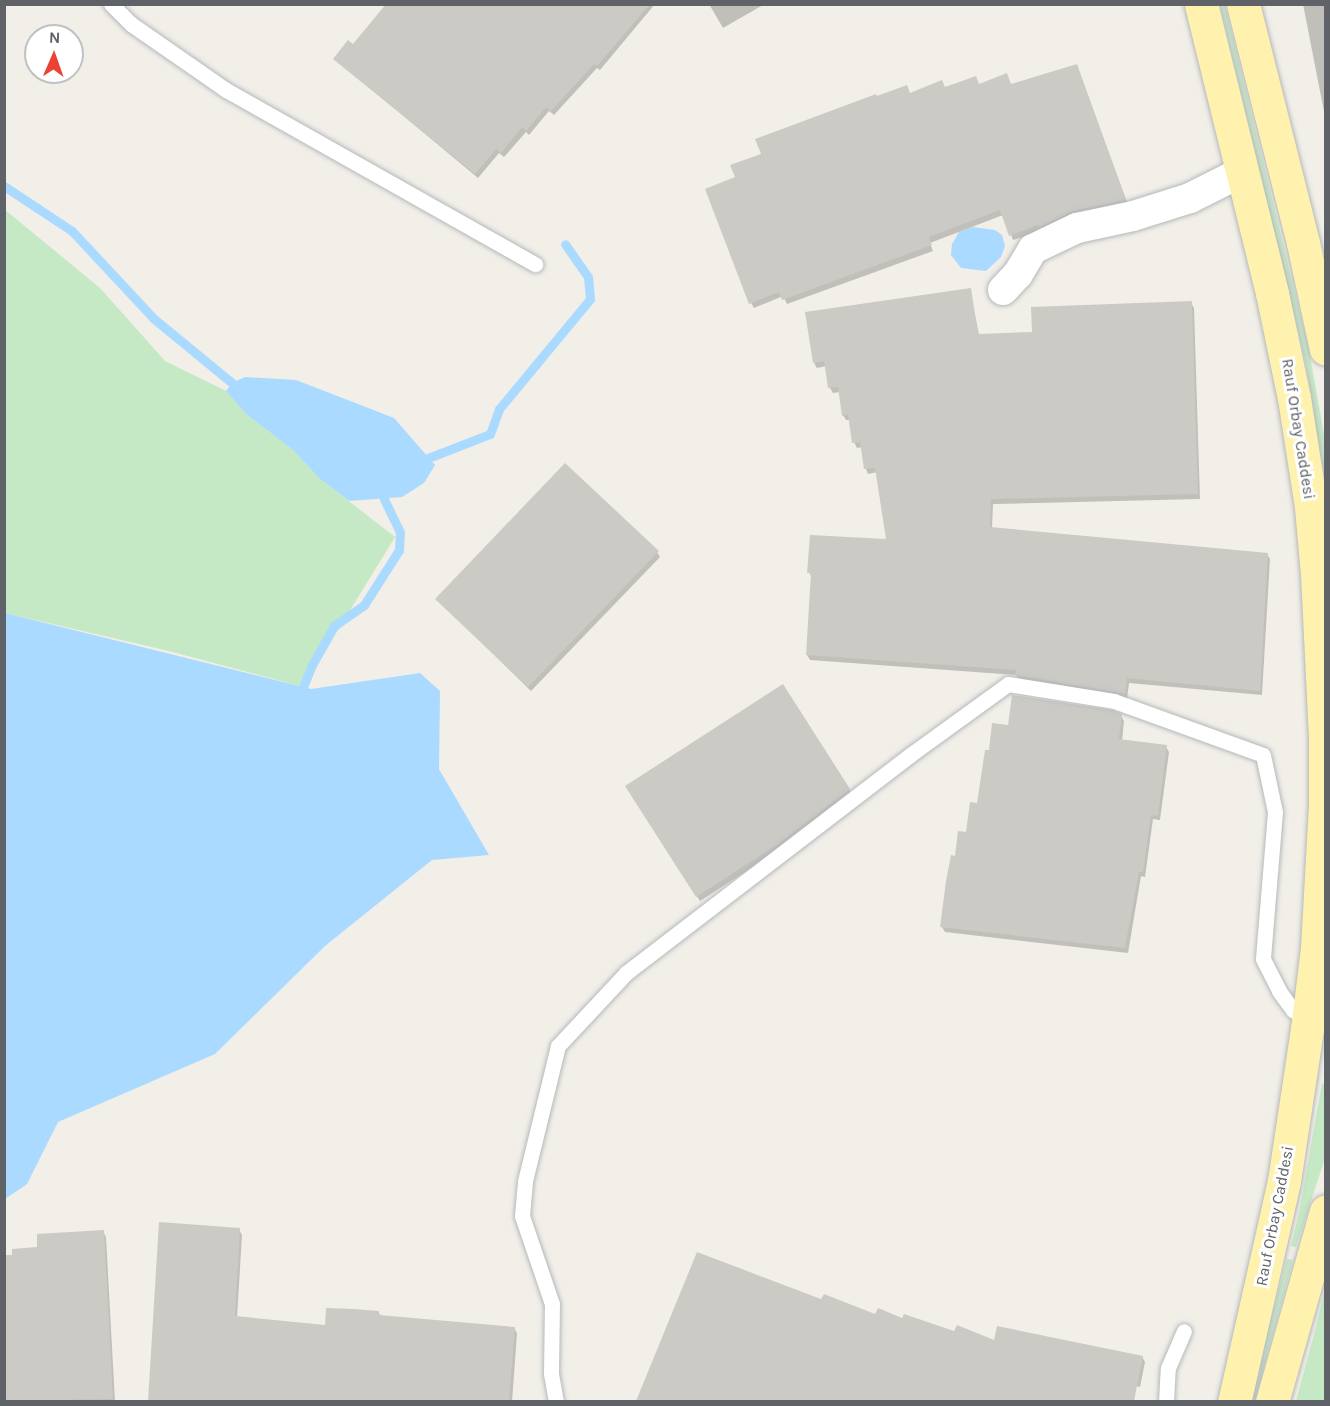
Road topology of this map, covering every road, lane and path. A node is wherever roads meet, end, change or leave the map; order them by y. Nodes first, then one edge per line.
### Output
1 (111, 4) edge
2 (1201, 4) edge
3 (1243, 4) edge
4 (1242, 172) junction
5 (535, 264) dead end
6 (1003, 290) dead end
7 (1326, 349) edge
8 (1312, 1009) edge
9 (1326, 1060) edge
10 (1326, 1211) edge
11 (1184, 1331) dead end
12 (556, 1401) edge
13 (1166, 1401) edge
14 (1234, 1401) edge
15 (1272, 1401) edge

1 - 5 lane
2 - 4 main road, Rauf Orbay Caddesi
3 - 7 main road
4 - 6 street
4 - 8 main road, Rauf Orbay Caddesi
8 - 9 main road
8 - 12 lane
8 - 14 main road, Rauf Orbay Caddesi
10 - 15 main road
11 - 13 lane

